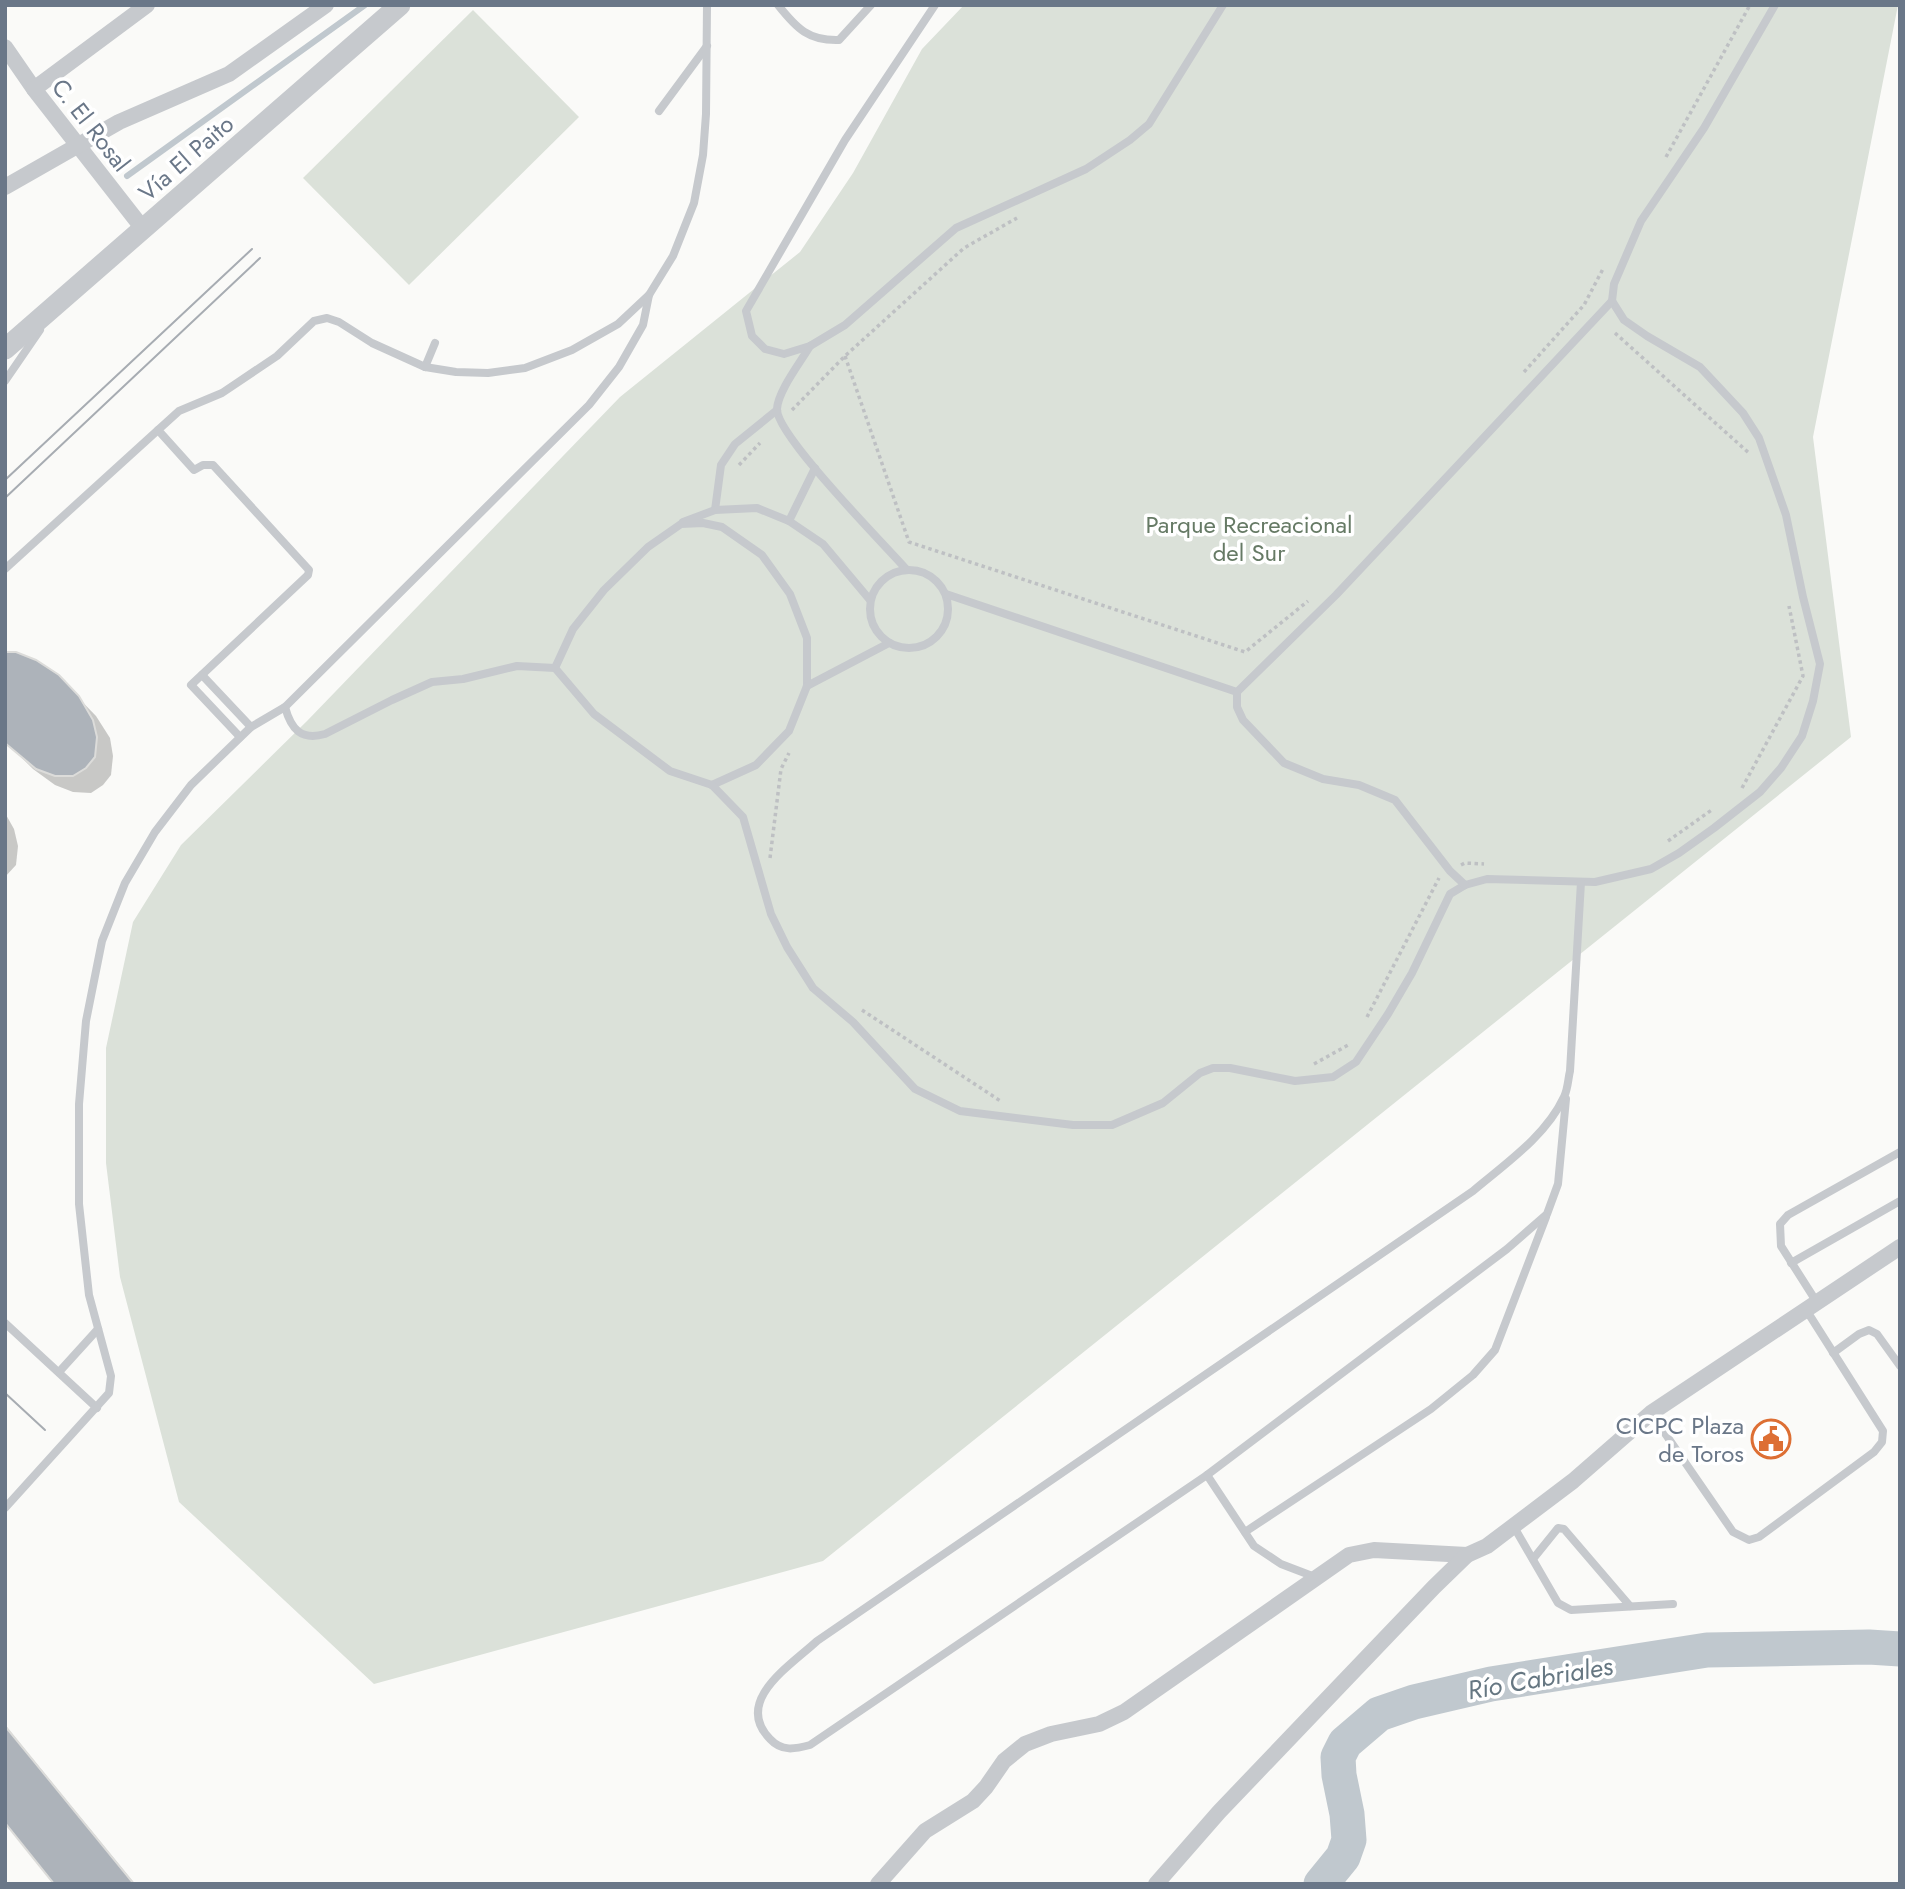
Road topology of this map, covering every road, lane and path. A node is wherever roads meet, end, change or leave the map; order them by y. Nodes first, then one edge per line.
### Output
1 (147, 5) edge
2 (326, 5) edge
3 (400, 5) edge
4 (708, 5) edge
5 (778, 5) edge
6 (871, 5) edge
7 (935, 5) edge
8 (1223, 5) edge
9 (1751, 5) edge
10 (1775, 5) edge
11 (707, 46) junction
12 (5, 47) edge
13 (34, 89) junction
14 (659, 111) dead end
15 (78, 145) junction
16 (1664, 161) dead end
17 (5, 187) edge
18 (144, 230) junction
19 (1610, 257) dead end
20 (649, 295) junction
21 (1612, 302) junction
22 (57, 304) junction
23 (435, 343) dead end
24 (810, 346) junction
25 (5, 349) edge
26 (845, 356) dead end
27 (425, 367) junction
28 (1519, 377) dead end
29 (5, 381) edge
30 (777, 410) junction
31 (158, 430) junction
32 (815, 467) junction
33 (715, 510) junction
34 (789, 521) junction
35 (681, 524) junction
36 (5, 569) edge
37 (906, 569) junction
38 (946, 594) junction
39 (1310, 599) dead end
40 (870, 600) junction
41 (889, 643) junction
42 (555, 668) junction
43 (202, 675) junction
44 (807, 687) junction
45 (1237, 692) junction
46 (285, 707) junction
47 (251, 727) junction
48 (240, 737) junction
49 (712, 785) junction
50 (1581, 882) junction
51 (1465, 885) junction
52 (1566, 1095) junction
53 (1900, 1152) edge
54 (1900, 1201) edge
55 (1547, 1214) junction
56 (1900, 1247) edge
57 (1791, 1263) junction
58 (1811, 1305) junction
59 (5, 1323) edge
60 (98, 1329) junction
61 (1833, 1353) junction
62 (1900, 1366) edge
63 (58, 1371) junction
64 (97, 1408) junction
65 (1651, 1413) junction
66 (1207, 1475) junction
67 (5, 1508) edge
68 (1514, 1527) junction
69 (1245, 1532) junction
70 (1467, 1555) junction
71 (1533, 1559) junction
72 (1315, 1577) junction
73 (1673, 1604) dead end
74 (1630, 1606) junction
75 (878, 1884) edge
76 (1156, 1884) edge

1 - 13 street
2 - 15 street
3 - 18 street, Vía El Paito
4 - 11 lane
5 - 6 lane
7 - 24 lane
8 - 24 lane
9 - 16 path
10 - 21 lane
11 - 14 lane
11 - 20 lane
12 - 13 street, C. El Rosal
13 - 15 street, C. El Rosal
15 - 17 street
15 - 18 street, C. El Rosal
18 - 22 street, Vía El Paito
19 - 28 path
20 - 27 lane
20 - 46 lane
21 - 45 lane
21 - 50 lane
22 - 25 street, Vía El Paito
22 - 29 lane
23 - 27 lane
24 - 30 lane
26 - 39 path
27 - 31 lane
30 - 32 lane
30 - 33 lane
31 - 36 lane
31 - 43 lane
32 - 34 lane
32 - 37 lane
33 - 34 lane
33 - 35 lane
34 - 40 lane
35 - 42 lane
35 - 44 lane
37 - 38 lane
37 - 40 lane
38 - 41 lane
38 - 45 lane
40 - 41 lane
41 - 44 lane
42 - 46 lane
42 - 49 lane
43 - 47 lane
43 - 48 lane
44 - 49 lane
45 - 51 lane
46 - 47 lane
47 - 48 lane
48 - 60 lane
49 - 51 lane
50 - 51 lane
50 - 52 lane
52 - 55 lane
52 - 66 lane
53 - 57 lane
54 - 57 lane
55 - 66 lane
55 - 69 lane
56 - 58 street
57 - 58 lane
58 - 61 lane
58 - 65 street
59 - 63 lane
60 - 63 lane
60 - 64 lane
61 - 62 lane
61 - 65 lane
63 - 64 lane
64 - 67 lane
65 - 68 street
66 - 69 lane
68 - 70 street
68 - 71 lane
69 - 72 lane
70 - 72 street
70 - 76 street
71 - 74 lane
71 - 74 lane
72 - 75 street
73 - 74 lane

